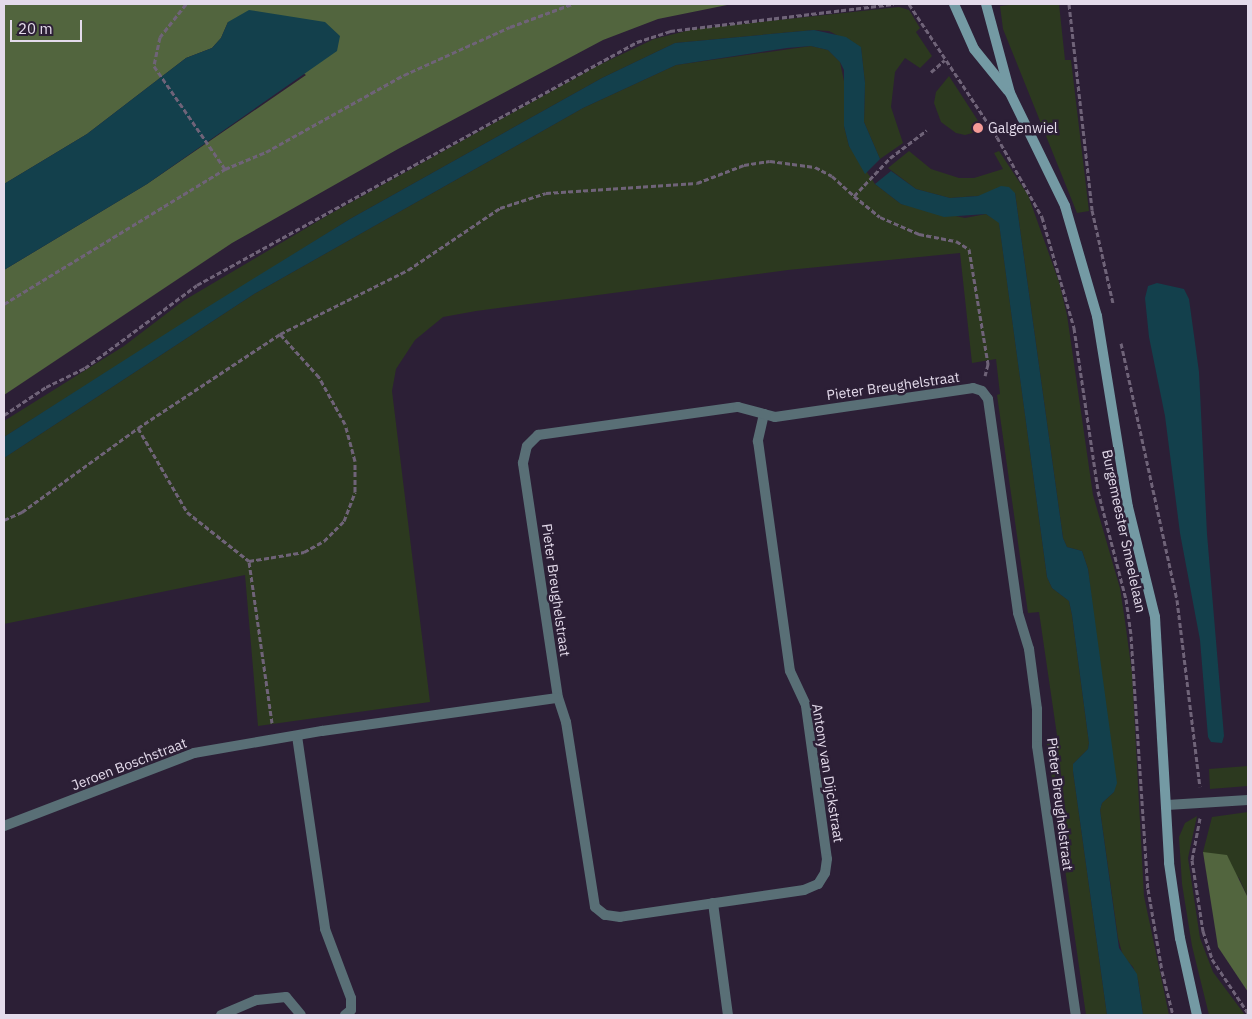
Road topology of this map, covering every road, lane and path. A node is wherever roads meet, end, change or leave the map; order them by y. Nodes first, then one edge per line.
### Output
1 (186, 4) edge
2 (572, 4) edge
3 (893, 4) edge
4 (909, 4) edge
5 (954, 4) edge
6 (986, 4) edge
7 (1069, 4) edge
8 (945, 60) junction
9 (931, 72) dead end
10 (1010, 93) junction
11 (927, 130) dead end
12 (224, 169) junction
13 (854, 196) junction
14 (4, 304) edge
15 (1115, 312) dead end
16 (280, 334) junction
17 (1120, 340) dead end
18 (982, 391) junction
19 (764, 414) junction
20 (4, 415) edge
21 (138, 428) junction
22 (4, 520) edge
23 (248, 562) junction
24 (558, 698) junction
25 (297, 736) junction
26 (274, 740) junction
27 (1248, 800) edge
28 (1200, 803) junction
29 (1167, 805) junction
30 (4, 826) edge
31 (713, 903) junction
32 (1248, 1013) edge
33 (222, 1015) edge
34 (300, 1015) edge
35 (344, 1015) edge
36 (728, 1015) edge
37 (1076, 1015) edge
38 (1173, 1015) edge
39 (1197, 1015) edge

1 - 12 path
2 - 12 path
3 - 20 path
4 - 8 path, Burgemeester Smeelelaan
5 - 10 street, Burgemeester Smeelelaan
6 - 10 street, Burgemeester Smeelelaan
7 - 15 path
8 - 9 path
8 - 38 path, Burgemeester Smeelelaan
10 - 29 street, Burgemeester Smeelelaan
11 - 13 path
12 - 14 path
13 - 16 path
13 - 18 path
16 - 21 path
16 - 23 path
17 - 28 path
18 - 19 street, Pieter Breughelstraat
18 - 37 street, Pieter Breughelstraat
19 - 24 street, Pieter Breughelstraat
19 - 31 street, Antony van Dijckstraat
21 - 22 path
21 - 23 path
23 - 26 path
24 - 25 street, Jeroen Boschstraat
24 - 31 street, Antony van Dijckstraat
25 - 26 street, Jeroen Boschstraat
25 - 35 street
26 - 30 street, Jeroen Boschstraat
27 - 28 street
28 - 29 street
28 - 32 path
29 - 39 street, Burgemeester Smeelelaan
31 - 36 street
33 - 34 street

